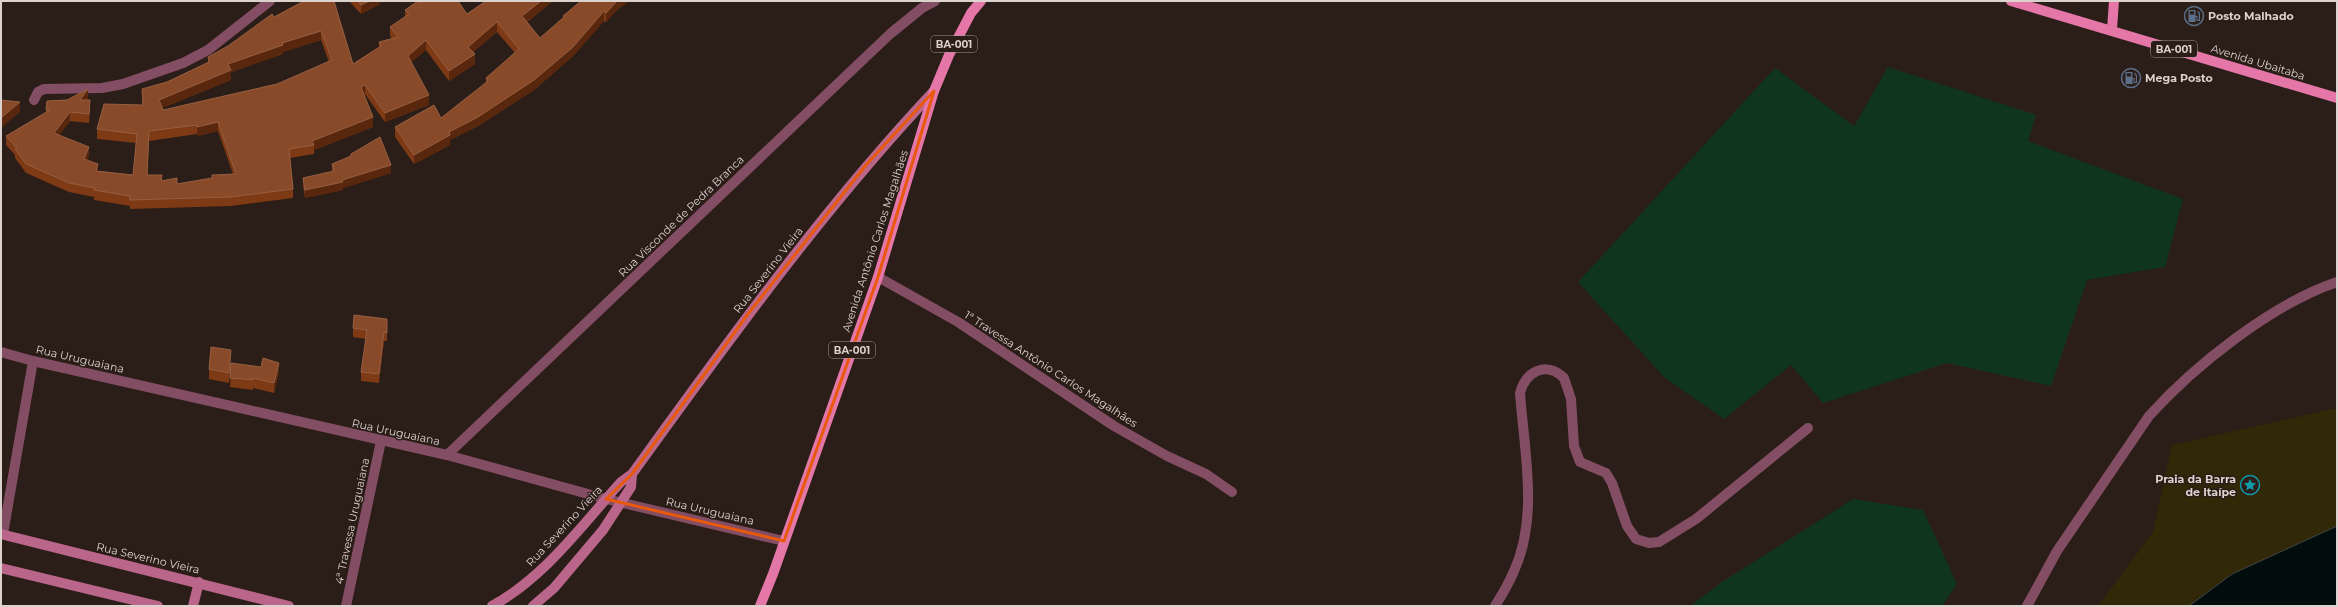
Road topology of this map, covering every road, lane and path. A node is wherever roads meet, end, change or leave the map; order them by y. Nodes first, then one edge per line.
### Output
1 (270, 1) edge
2 (935, 1) edge
3 (981, 1) edge
4 (2011, 1) edge
5 (2114, 1) edge
6 (2112, 29) junction
7 (934, 90) junction
8 (2337, 98) edge
9 (34, 100) dead end
10 (878, 277) junction
11 (2337, 282) edge
12 (1, 352) edge
13 (33, 361) junction
14 (1808, 428) dead end
15 (382, 441) junction
16 (447, 455) junction
17 (632, 474) junction
18 (1232, 492) dead end
19 (606, 499) junction
20 (621, 502) junction
21 (2, 534) edge
22 (784, 541) junction
23 (1, 568) edge
24 (199, 582) junction
25 (158, 606) edge
26 (193, 606) edge
27 (289, 606) edge
28 (346, 606) edge
29 (492, 606) edge
30 (533, 606) edge
31 (760, 606) edge
32 (1495, 606) edge
33 (2027, 606) edge

1 - 9 street
2 - 16 street, Rua Visconde de Pedra Branca
3 - 7 main road, Avenida Antônio Carlos Magalhães / BA-001
4 - 6 main road, Avenida Ubaitaba / BA-001
5 - 6 main road
6 - 8 main road, Avenida Ubaitaba / BA-001
7 - 10 main road, Avenida Antônio Carlos Magalhães / BA-001
7 - 17 main road, Rua Severino Vieira
10 - 18 street, 1ª Travessa Antônio Carlos Magalhães
10 - 22 main road, Avenida Antônio Carlos Magalhães / BA-001
11 - 33 street
12 - 13 street, Rua Uruguaiana
13 - 15 street, Rua Uruguaiana
13 - 21 street
14 - 32 street
15 - 16 street, Rua Uruguaiana
15 - 28 street, 4ª Travessa Uruguaiana
16 - 19 street, Rua Uruguaiana
17 - 19 main road, Rua Severino Vieira
17 - 20 main road, Rua Severino Vieira
19 - 20 street, Rua Uruguaiana
19 - 29 main road, Rua Severino Vieira
20 - 22 street, Rua Uruguaiana
20 - 30 main road, Rua Severino Vieira
21 - 24 main road, Rua Severino Vieira
22 - 31 main road, Avenida Antônio Carlos Magalhães / BA-001
23 - 25 main road
24 - 26 main road
24 - 27 main road, Rua Severino Vieira

